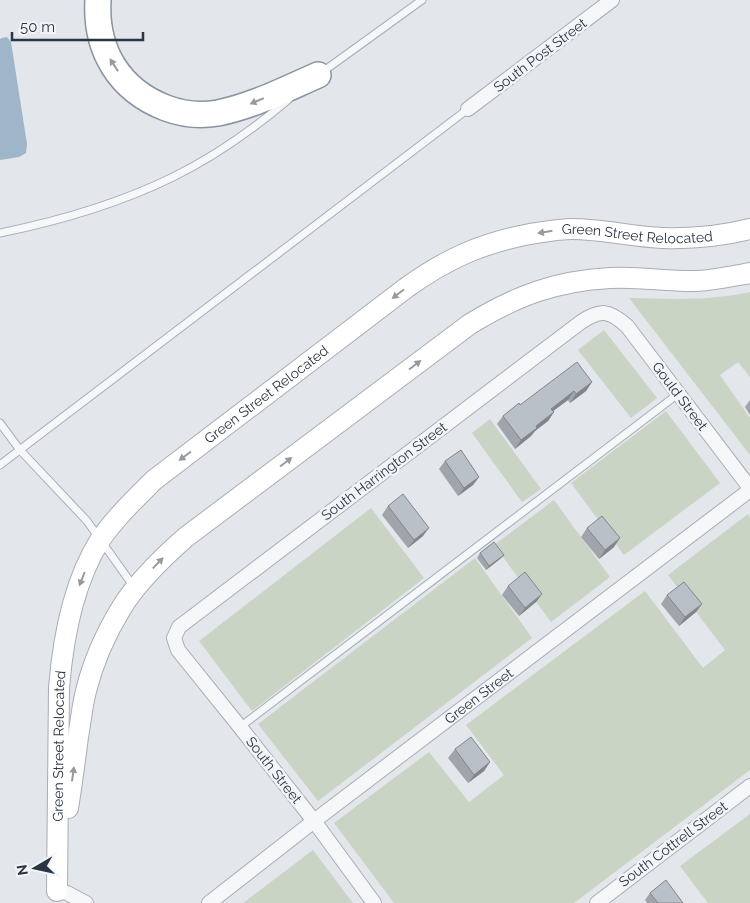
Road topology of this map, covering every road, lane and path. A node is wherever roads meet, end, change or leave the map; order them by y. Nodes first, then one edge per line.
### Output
1 (98, 0) edge
2 (422, 0) edge
3 (612, 0) edge
4 (318, 75) junction
5 (468, 110) joint
6 (750, 230) edge
7 (0, 233) edge
8 (750, 273) edge
9 (602, 312) joint
10 (678, 394) junction
11 (0, 424) edge
12 (20, 450) junction
13 (0, 465) edge
14 (750, 489) edge
15 (100, 540) junction
16 (135, 589) junction
17 (174, 638) joint
18 (240, 727) junction
19 (750, 786) edge
20 (314, 821) junction
21 (56, 897) edge
22 (86, 903) edge
23 (208, 903) edge
24 (374, 903) edge
25 (597, 903) edge

4 -> 1 highway
2 - 4 lane
3 - 5 street, South Post Street
4 - 7 lane
5 - 12 lane
6 -> 15 street, Green Street Relocated
16 -> 8 street, Green Street Relocated
9 - 10 street, Gould Street
9 - 17 street, South Harrington Street
10 - 14 street, Gould Street
10 - 18 lane
11 - 12 lane
12 - 13 lane
12 - 15 lane
14 - 20 street, Green Street
15 - 16 lane
15 -> 21 street, Green Street Relocated
21 -> 16 street, Green Street Relocated
17 - 18 street, South Street
18 - 20 street, South Street
19 - 25 street, South Cottrell Street
20 - 23 street, Green Street
20 - 24 street, South Street
21 - 22 street

